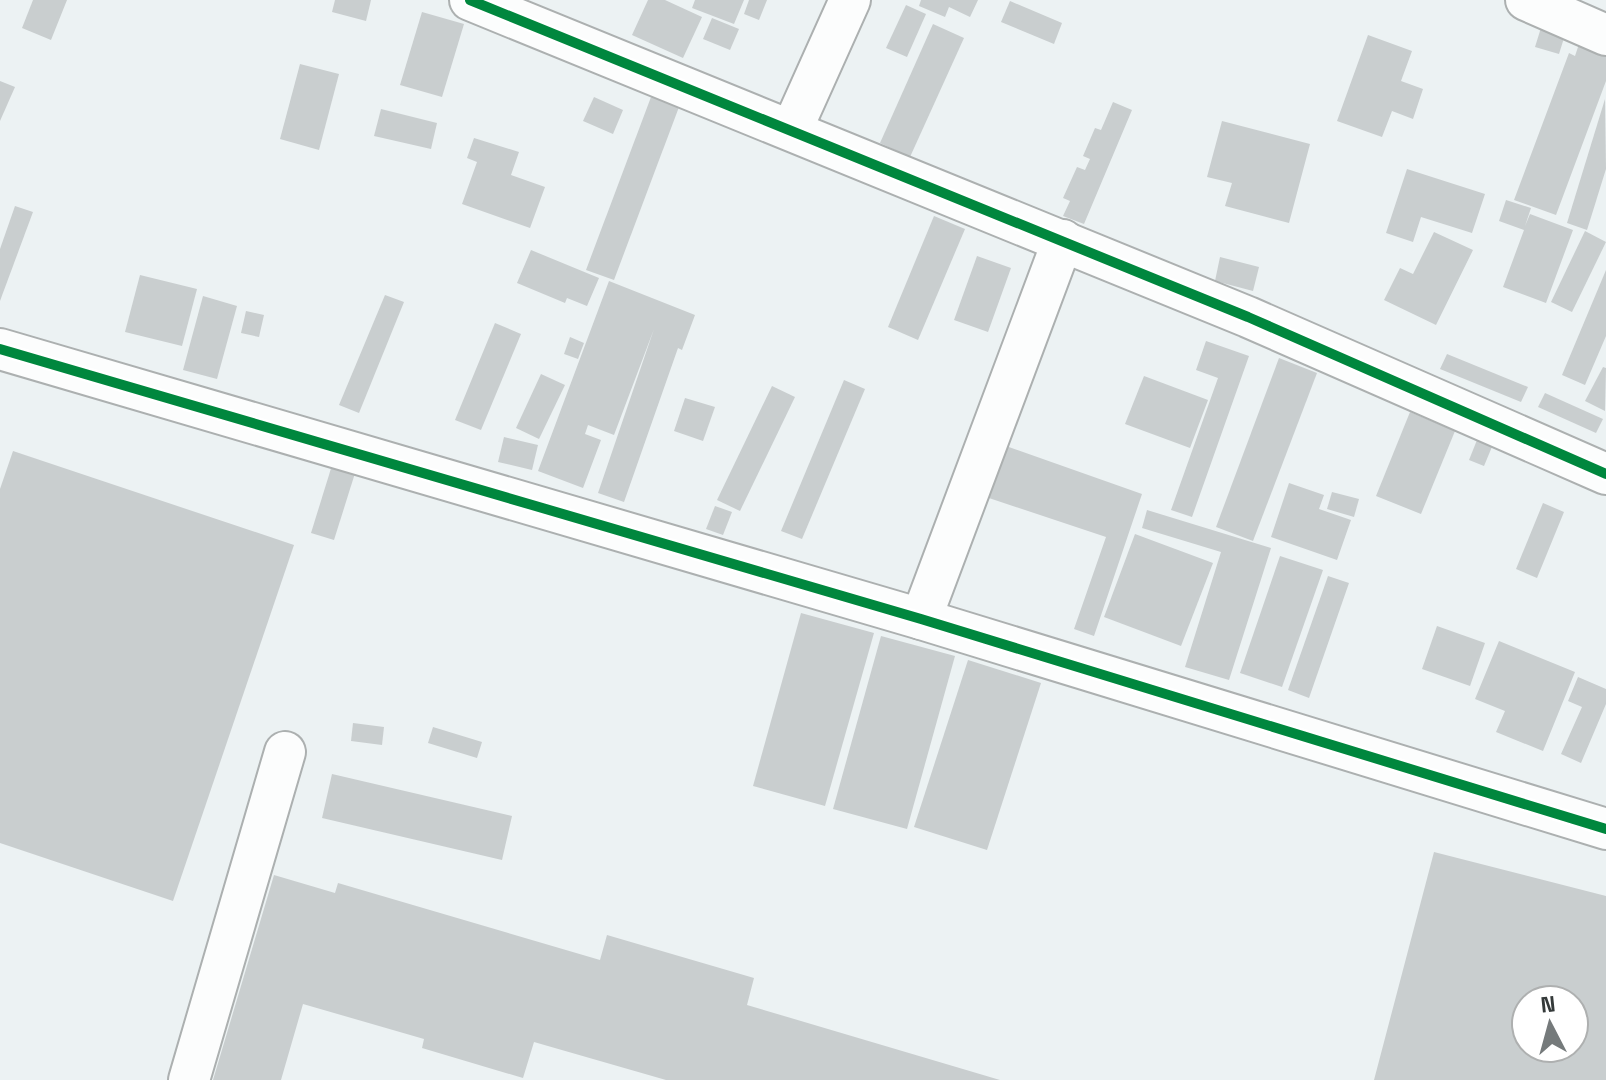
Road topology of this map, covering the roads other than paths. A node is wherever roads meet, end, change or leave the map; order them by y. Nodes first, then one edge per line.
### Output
1 (470, 0) edge
2 (850, 0) edge
3 (1526, 0) edge
4 (1606, 35) edge
5 (792, 129) junction
6 (1063, 240) junction
7 (0, 349) edge
8 (1606, 474) edge
9 (921, 619) junction
10 (285, 752) dead end
11 (1606, 829) edge
12 (189, 1080) edge

1 - 5 street
2 - 5 street
3 - 4 street
5 - 6 street
6 - 8 street
6 - 9 street
7 - 9 street
9 - 11 street
10 - 12 street

